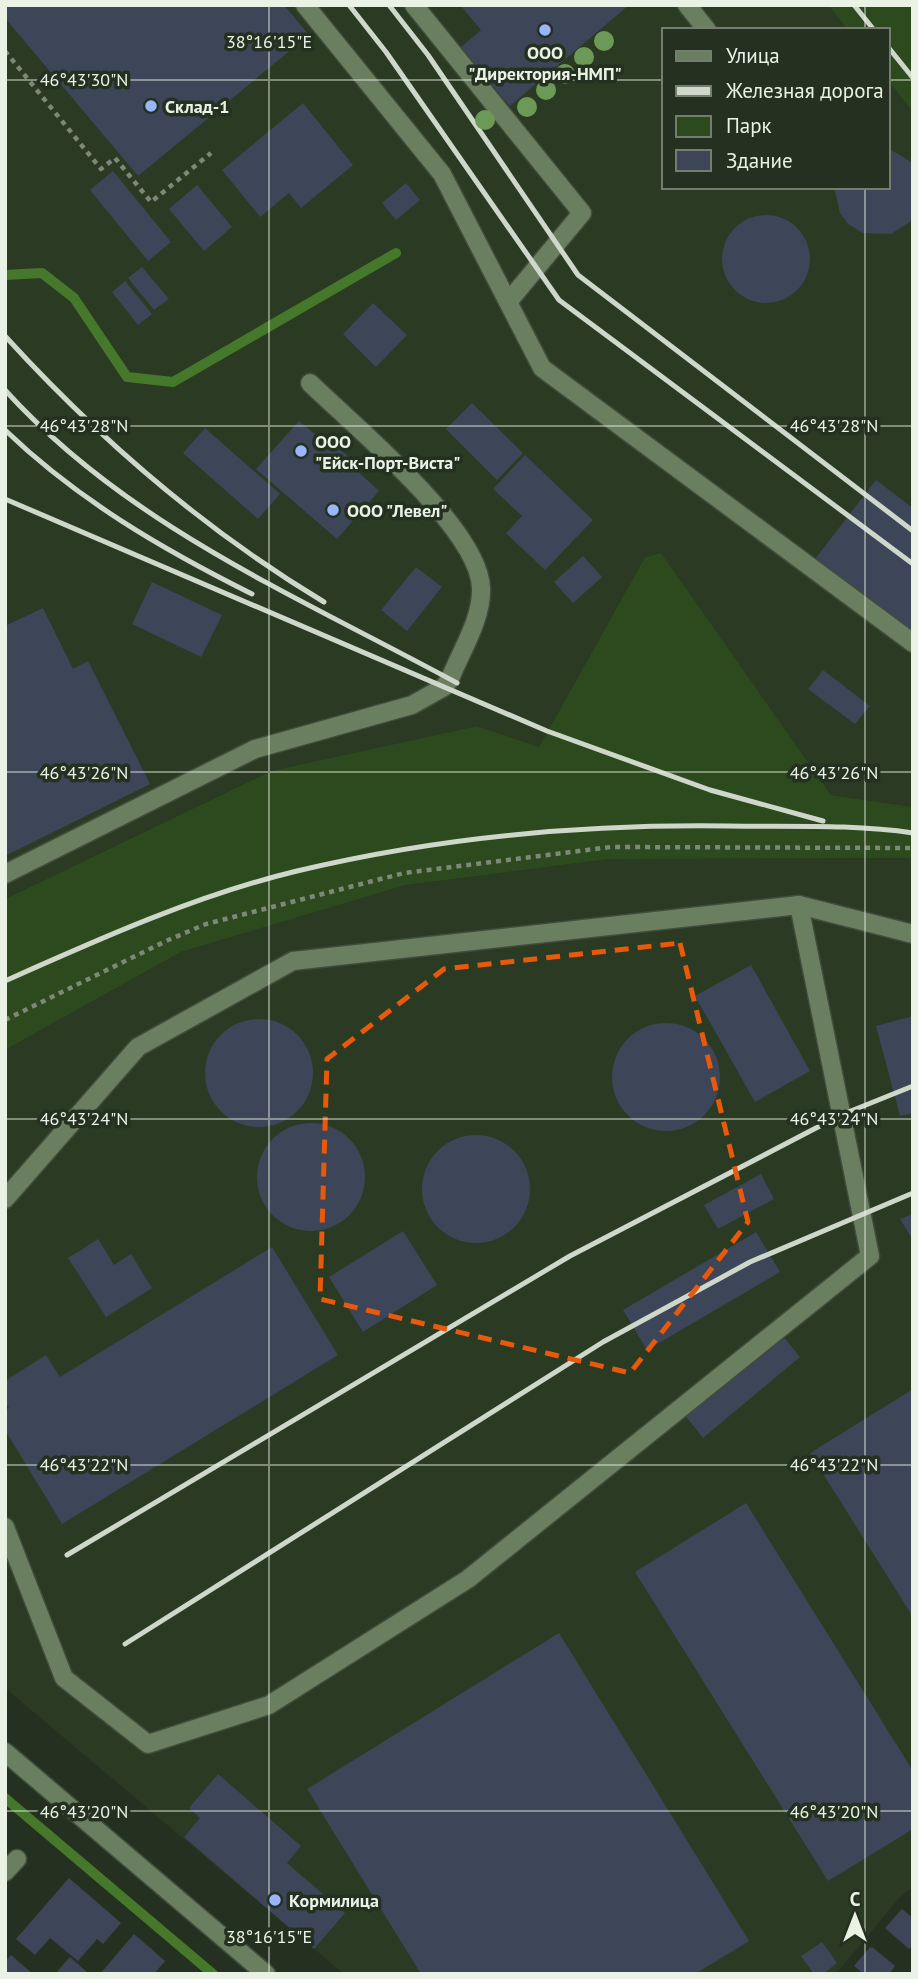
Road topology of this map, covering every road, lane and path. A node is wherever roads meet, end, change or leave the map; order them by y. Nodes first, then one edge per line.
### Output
1 (305, 5) edge
2 (414, 5) edge
3 (687, 5) edge
4 (706, 28) edge
5 (5, 51) edge
6 (211, 153) dead end
7 (508, 302) junction
8 (310, 383) dead end
9 (913, 643) edge
10 (913, 848) edge
11 (5, 874) edge
12 (799, 905) junction
13 (913, 934) edge
14 (5, 1020) edge
15 (5, 1199) edge
16 (5, 1527) edge
17 (5, 1752) edge
18 (266, 1974) edge

1 - 7 street
2 - 7 street
3 - 4 street
5 - 6 path
7 - 9 street
8 - 11 street
10 - 14 path
12 - 13 street
12 - 15 street
12 - 16 street
17 - 18 street

